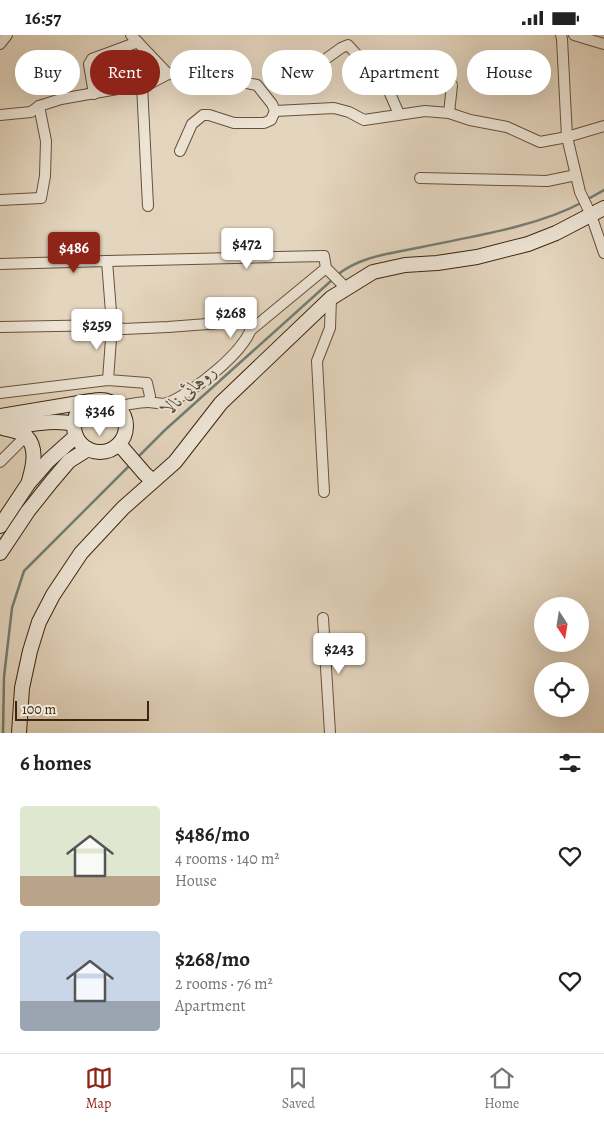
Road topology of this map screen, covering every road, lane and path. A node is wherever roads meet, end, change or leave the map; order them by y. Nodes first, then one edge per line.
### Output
1 (7, 35) edge
2 (561, 35) edge
3 (574, 35) edge
4 (134, 38) edge
5 (0, 44) edge
6 (604, 44) edge
7 (110, 50) edge
8 (332, 54) edge
9 (168, 74) junction
10 (160, 78) edge
11 (90, 94) edge
12 (142, 95) edge
13 (451, 95) edge
14 (39, 106) junction
15 (275, 111) junction
16 (449, 113) junction
17 (399, 114) junction
18 (0, 115) edge
19 (604, 126) edge
20 (567, 137) junction
21 (180, 151) dead end
22 (576, 175) junction
23 (420, 179) dead end
24 (0, 200) edge
25 (148, 206) dead end
26 (604, 208) edge
27 (589, 211) junction
28 (604, 253) edge
29 (107, 261) junction
30 (0, 263) edge
31 (328, 269) junction
32 (344, 286) junction
33 (331, 298) junction
34 (112, 325) junction
35 (0, 327) edge
36 (252, 330) junction
37 (108, 379) junction
38 (0, 393) edge
39 (93, 401) junction
40 (148, 402) junction
41 (118, 406) junction
42 (1, 424) edge
43 (75, 430) junction
44 (26, 436) junction
45 (119, 444) junction
46 (88, 449) junction
47 (0, 462) edge
48 (149, 478) junction
49 (28, 484) junction
50 (324, 492) dead end
51 (0, 526) edge
52 (0, 553) edge
53 (323, 619) dead end
54 (18, 733) edge
55 (330, 733) edge

1 - 5 street
2 - 20 street
3 - 6 street
4 - 7 street
4 - 9 street
8 - 17 street
9 - 10 street
9 - 15 street
11 - 14 street
12 - 25 street
13 - 16 street
14 - 18 street
14 - 24 street
15 - 17 street
15 - 21 street
16 - 17 street
16 - 20 street
19 - 20 street
20 - 22 street
22 - 23 street
22 - 27 street
26 - 27 street
27 - 28 street
27 - 32 street
29 - 30 street
29 - 31 street
29 - 34 street
31 - 32 street
31 - 36 street
32 - 33 street
33 - 48 street
33 - 50 street
34 - 35 street
34 - 36 street
34 - 37 street
36 - 40 street
37 - 38 street
37 - 40 street
39 - 41 street
39 - 42 street
39 - 43 street
40 - 41 street
41 - 45 street
42 - 43 street
42 - 44 street
43 - 46 street
43 - 49 street
44 - 47 street
44 - 49 street
45 - 46 street
45 - 48 street
46 - 52 street
48 - 54 street
49 - 51 street
53 - 55 street

